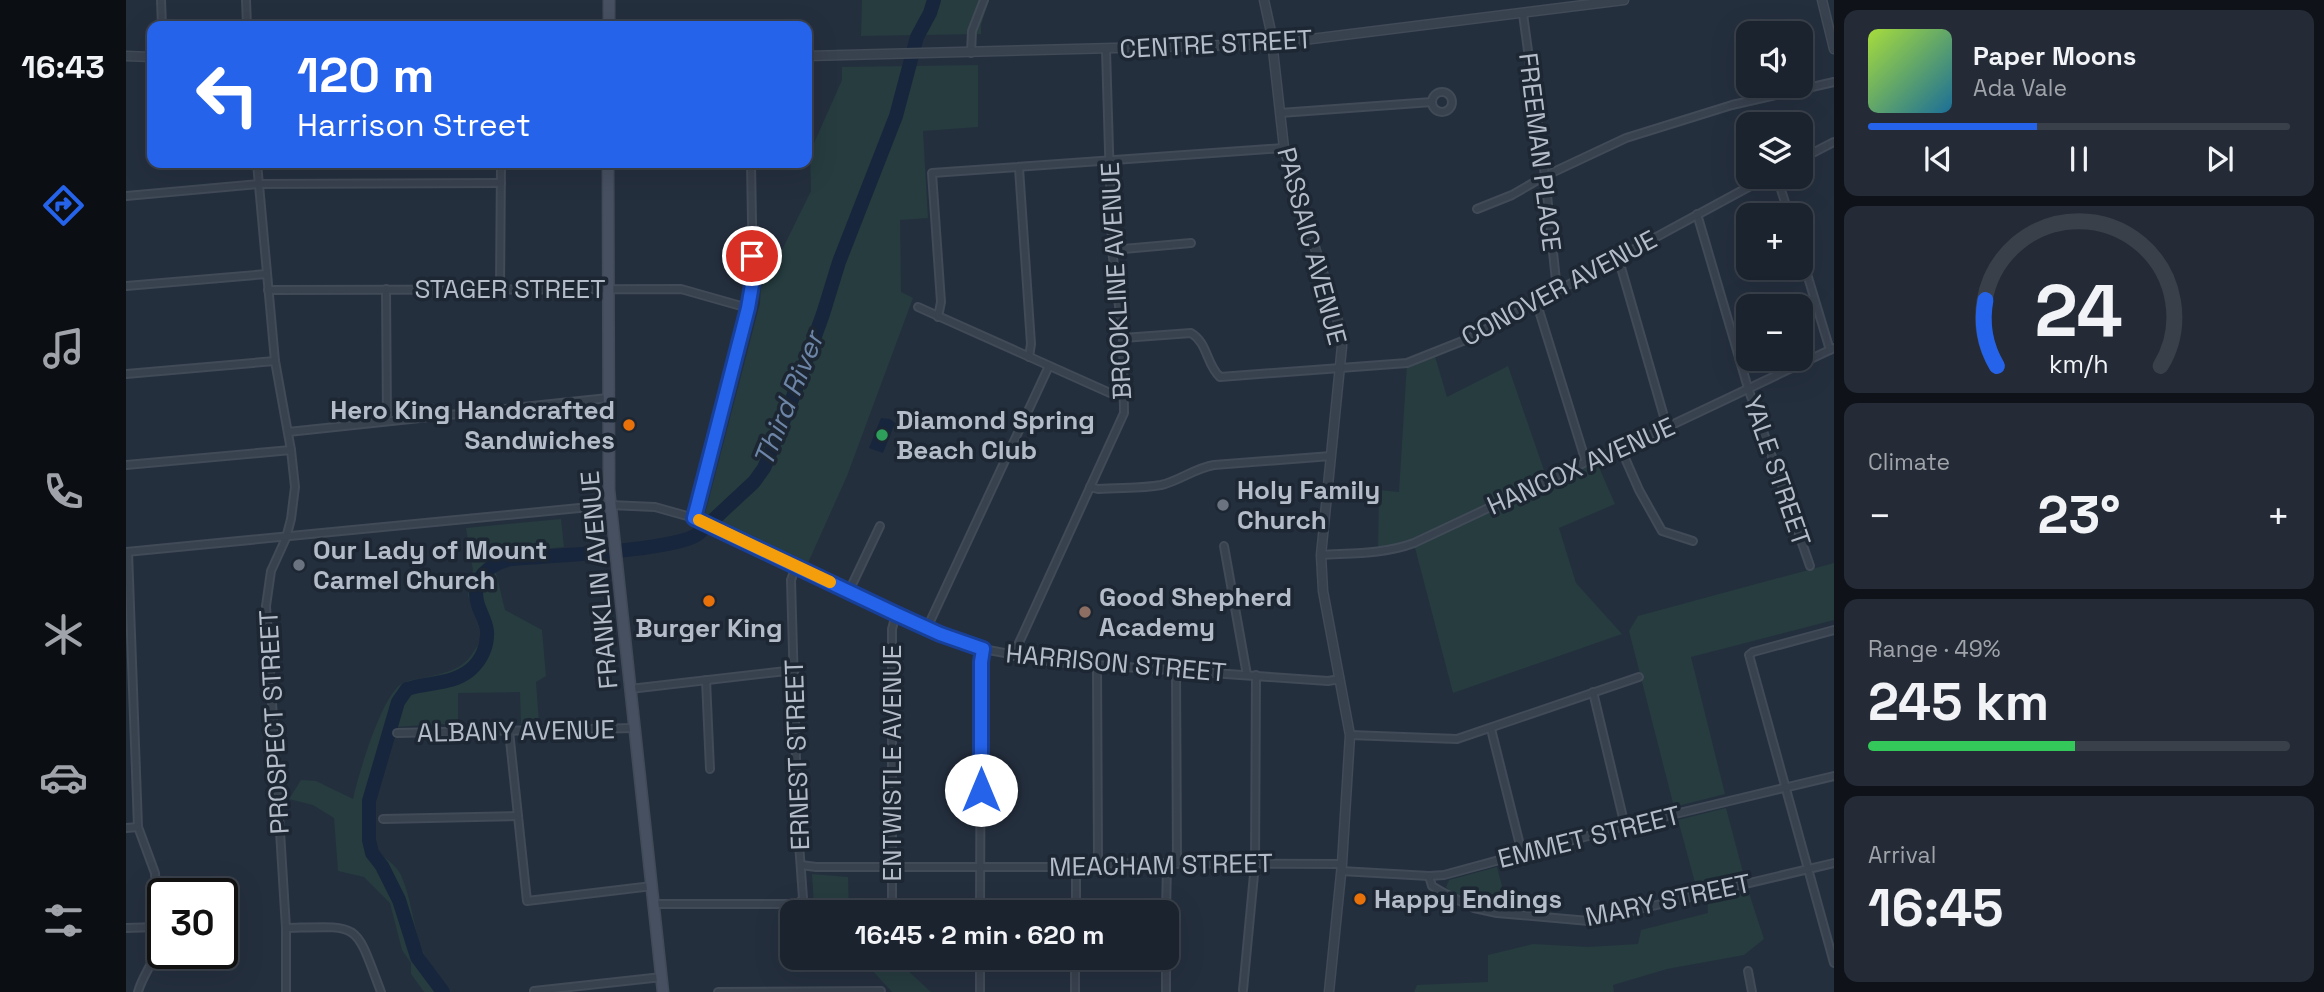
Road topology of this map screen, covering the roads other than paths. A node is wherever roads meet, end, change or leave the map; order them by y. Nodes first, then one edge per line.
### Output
1 (162, 0) edge
2 (246, 0) edge
3 (609, 0) edge
4 (984, 0) edge
5 (1264, 0) edge
6 (1624, 0) edge
7 (1822, 0) edge
8 (1522, 14) junction
9 (162, 21) edge
10 (247, 21) edge
11 (609, 21) edge
12 (1271, 44) junction
13 (1834, 49) edge
14 (1106, 50) junction
15 (971, 53) junction
16 (126, 56) edge
17 (812, 56) edge
18 (147, 57) edge
19 (1834, 82) edge
20 (1432, 102) dead end
21 (1280, 113) junction
22 (1834, 142) edge
23 (1284, 148) junction
24 (1813, 153) edge
25 (1109, 162) junction
26 (257, 168) edge
27 (501, 168) edge
28 (608, 168) edge
29 (751, 168) edge
30 (1020, 168) junction
31 (1545, 176) junction
32 (501, 183) junction
33 (259, 184) junction
34 (1745, 189) edge
35 (126, 196) edge
36 (1476, 209) dead end
37 (1697, 214) junction
38 (1191, 243) dead end
39 (1112, 250) junction
40 (1618, 257) junction
41 (267, 274) junction
42 (1809, 280) edge
43 (126, 286) edge
44 (500, 288) junction
45 (608, 288) junction
46 (386, 289) junction
47 (268, 290) junction
48 (1556, 290) junction
49 (1536, 301) junction
50 (918, 307) dead end
51 (748, 308) junction
52 (938, 317) junction
53 (1123, 338) junction
54 (1832, 349) edge
55 (1029, 357) junction
56 (275, 361) junction
57 (1049, 366) junction
58 (1341, 367) junction
59 (126, 374) edge
60 (1748, 388) junction
61 (1124, 394) junction
62 (608, 398) junction
63 (387, 421) junction
64 (1667, 427) junction
65 (288, 432) junction
66 (1621, 449) junction
67 (291, 450) junction
68 (1331, 456) junction
69 (1586, 461) junction
70 (126, 466) edge
71 (1090, 487) junction
72 (610, 505) junction
73 (696, 519) junction
74 (880, 526) dead end
75 (286, 538) junction
76 (1693, 541) dead end
77 (1224, 546) dead end
78 (127, 552) edge
79 (1321, 555) junction
80 (796, 566) junction
81 (1810, 566) dead end
82 (849, 591) junction
83 (896, 614) junction
84 (927, 628) junction
85 (1833, 632) edge
86 (983, 649) junction
87 (1013, 656) junction
88 (1097, 665) junction
89 (794, 670) junction
90 (1176, 670) junction
91 (1247, 675) junction
92 (1255, 675) junction
93 (1639, 677) dead end
94 (706, 680) junction
95 (1340, 680) junction
96 (630, 689) junction
97 (1592, 692) junction
98 (634, 728) junction
99 (1491, 729) junction
100 (509, 731) junction
101 (397, 733) dead end
102 (1350, 735) junction
103 (710, 769) dead end
104 (1834, 776) edge
105 (1785, 788) junction
106 (518, 816) junction
107 (383, 818) dead end
108 (1625, 826) junction
109 (138, 827) junction
110 (126, 828) edge
111 (1522, 853) junction
112 (1098, 863) junction
113 (1834, 863) edge
114 (1167, 864) junction
115 (1177, 864) junction
116 (1255, 864) junction
117 (801, 865) junction
118 (892, 866) junction
119 (980, 867) junction
120 (1076, 867) junction
121 (1342, 868) junction
122 (1809, 869) junction
123 (1429, 876) junction
124 (155, 878) edge
125 (652, 886) junction
126 (892, 900) edge
127 (980, 900) edge
128 (1076, 900) edge
129 (1166, 900) edge
130 (654, 904) junction
131 (126, 928) edge
132 (147, 928) edge
133 (286, 928) junction
134 (1834, 963) edge
135 (147, 969) edge
136 (980, 970) edge
137 (1075, 970) edge
138 (1166, 970) edge
139 (1748, 971) dead end
140 (662, 977) junction
141 (1243, 990) dead end
142 (534, 991) edge
143 (881, 991) edge
144 (138, 992) edge
145 (286, 992) edge
146 (381, 992) edge
147 (663, 992) edge
148 (718, 992) edge
149 (980, 992) edge
150 (1075, 992) edge
151 (1166, 992) edge
152 (1329, 992) edge
153 (1752, 992) edge

1 - 9 street
2 - 10 street
3 - 11 main road
4 - 15 street
5 - 12 street, PASSAIC AVENUE
6 - 8 street, CENTRE STREET
7 - 13 street
8 - 12 street, CENTRE STREET
8 - 31 street, FREEMAN PLACE
12 - 14 street, CENTRE STREET
12 - 21 street, PASSAIC AVENUE
14 - 15 street, CENTRE STREET
14 - 25 street, BROOKLINE AVENUE
15 - 17 street, CENTRE STREET
16 - 18 street
19 - 31 street
20 - 21 street
21 - 23 street, PASSAIC AVENUE
22 - 24 street
23 - 25 street
23 - 58 street, PASSAIC AVENUE
25 - 30 street
25 - 39 street, BROOKLINE AVENUE
26 - 33 street
27 - 32 street
28 - 45 main road, FRANKLIN AVENUE
29 - 51 street
30 - 52 street
30 - 55 street
31 - 36 street
31 - 48 street, FREEMAN PLACE
32 - 33 street
32 - 44 street
33 - 35 street
33 - 41 street
34 - 37 street, CONOVER AVENUE
37 - 40 street, CONOVER AVENUE
37 - 60 street, YALE STREET
38 - 39 street
39 - 53 street, BROOKLINE AVENUE
40 - 48 street, CONOVER AVENUE
40 - 64 street
41 - 43 street
41 - 47 street, PROSPECT STREET
42 - 54 street
44 - 45 street, STAGER STREET
44 - 46 street, STAGER STREET
45 - 51 street, STAGER STREET
45 - 62 main road, FRANKLIN AVENUE
46 - 47 street, STAGER STREET
46 - 63 street
47 - 56 street, PROSPECT STREET
48 - 49 street, CONOVER AVENUE
49 - 58 street, CONOVER AVENUE
49 - 69 street
50 - 52 street
51 - 73 street
52 - 55 street
53 - 58 street, CONOVER AVENUE
53 - 61 street, BROOKLINE AVENUE
54 - 60 street, HANCOX AVENUE
55 - 57 street
56 - 59 street
56 - 65 street, PROSPECT STREET
57 - 61 street
57 - 84 street
58 - 68 street, PASSAIC AVENUE
60 - 64 street, HANCOX AVENUE
60 - 81 street, YALE STREET
61 - 71 street, BROOKLINE AVENUE
62 - 63 street
62 - 72 main road, FRANKLIN AVENUE
63 - 65 street
64 - 66 street, HANCOX AVENUE
65 - 67 street, PROSPECT STREET
66 - 69 street, HANCOX AVENUE
66 - 76 street
67 - 70 street
67 - 75 street, PROSPECT STREET
68 - 71 street
68 - 79 street, PASSAIC AVENUE
69 - 79 street, HANCOX AVENUE
71 - 87 street, BROOKLINE AVENUE
72 - 73 street, HARRISON STREET
72 - 75 street, HARRISON STREET
72 - 96 main road, FRANKLIN AVENUE
73 - 80 street, HARRISON STREET
74 - 82 street
75 - 78 street, HARRISON STREET
75 - 133 street, PROSPECT STREET
77 - 91 street
78 - 109 street
79 - 95 street, PASSAIC AVENUE
80 - 82 street, HARRISON STREET
80 - 89 street, ERNEST STREET
82 - 83 street, HARRISON STREET
83 - 84 street, HARRISON STREET
83 - 118 street, ENTWISTLE AVENUE
84 - 86 street, HARRISON STREET
85 - 105 street
86 - 87 street, HARRISON STREET
86 - 119 street
87 - 88 street, HARRISON STREET
88 - 90 street, HARRISON STREET
88 - 112 street
89 - 94 street
89 - 117 street, ERNEST STREET
90 - 91 street, HARRISON STREET
90 - 115 street
91 - 92 street, HARRISON STREET
92 - 95 street, HARRISON STREET
92 - 116 street
93 - 97 street
94 - 96 street
94 - 103 street
95 - 102 street, PASSAIC AVENUE
96 - 98 main road, FRANKLIN AVENUE
97 - 99 street
97 - 108 street
98 - 100 street, ALBANY AVENUE
98 - 125 main road, FRANKLIN AVENUE
99 - 102 street
99 - 111 street
100 - 101 street, ALBANY AVENUE
100 - 106 street
102 - 121 street, PASSAIC AVENUE
104 - 105 street, EMMET STREET
105 - 108 street, EMMET STREET
105 - 122 street
106 - 107 street
106 - 125 street
108 - 111 street, EMMET STREET
109 - 110 street
109 - 124 street
111 - 123 street, EMMET STREET
112 - 114 street, MEACHAM STREET
112 - 120 street, MEACHAM STREET
113 - 122 street, MARY STREET
114 - 115 street, MEACHAM STREET
114 - 129 street
115 - 116 street, MEACHAM STREET
116 - 121 street, MEACHAM STREET
116 - 141 street
117 - 118 street, MEACHAM STREET
117 - 130 street, ERNEST STREET
118 - 119 street, MEACHAM STREET
118 - 126 street, ENTWISTLE AVENUE
119 - 120 street, MEACHAM STREET
119 - 127 street
120 - 128 street
121 - 123 street, EMMET STREET
121 - 152 street, PASSAIC AVENUE
122 - 123 street, MARY STREET
122 - 134 street
125 - 130 main road, FRANKLIN AVENUE
130 - 140 main road, FRANKLIN AVENUE
131 - 132 street
133 - 145 street, PROSPECT STREET
133 - 146 street
135 - 144 street
136 - 149 street
137 - 150 street
138 - 151 street
139 - 153 street
140 - 142 street
140 - 147 main road, FRANKLIN AVENUE
143 - 148 street

